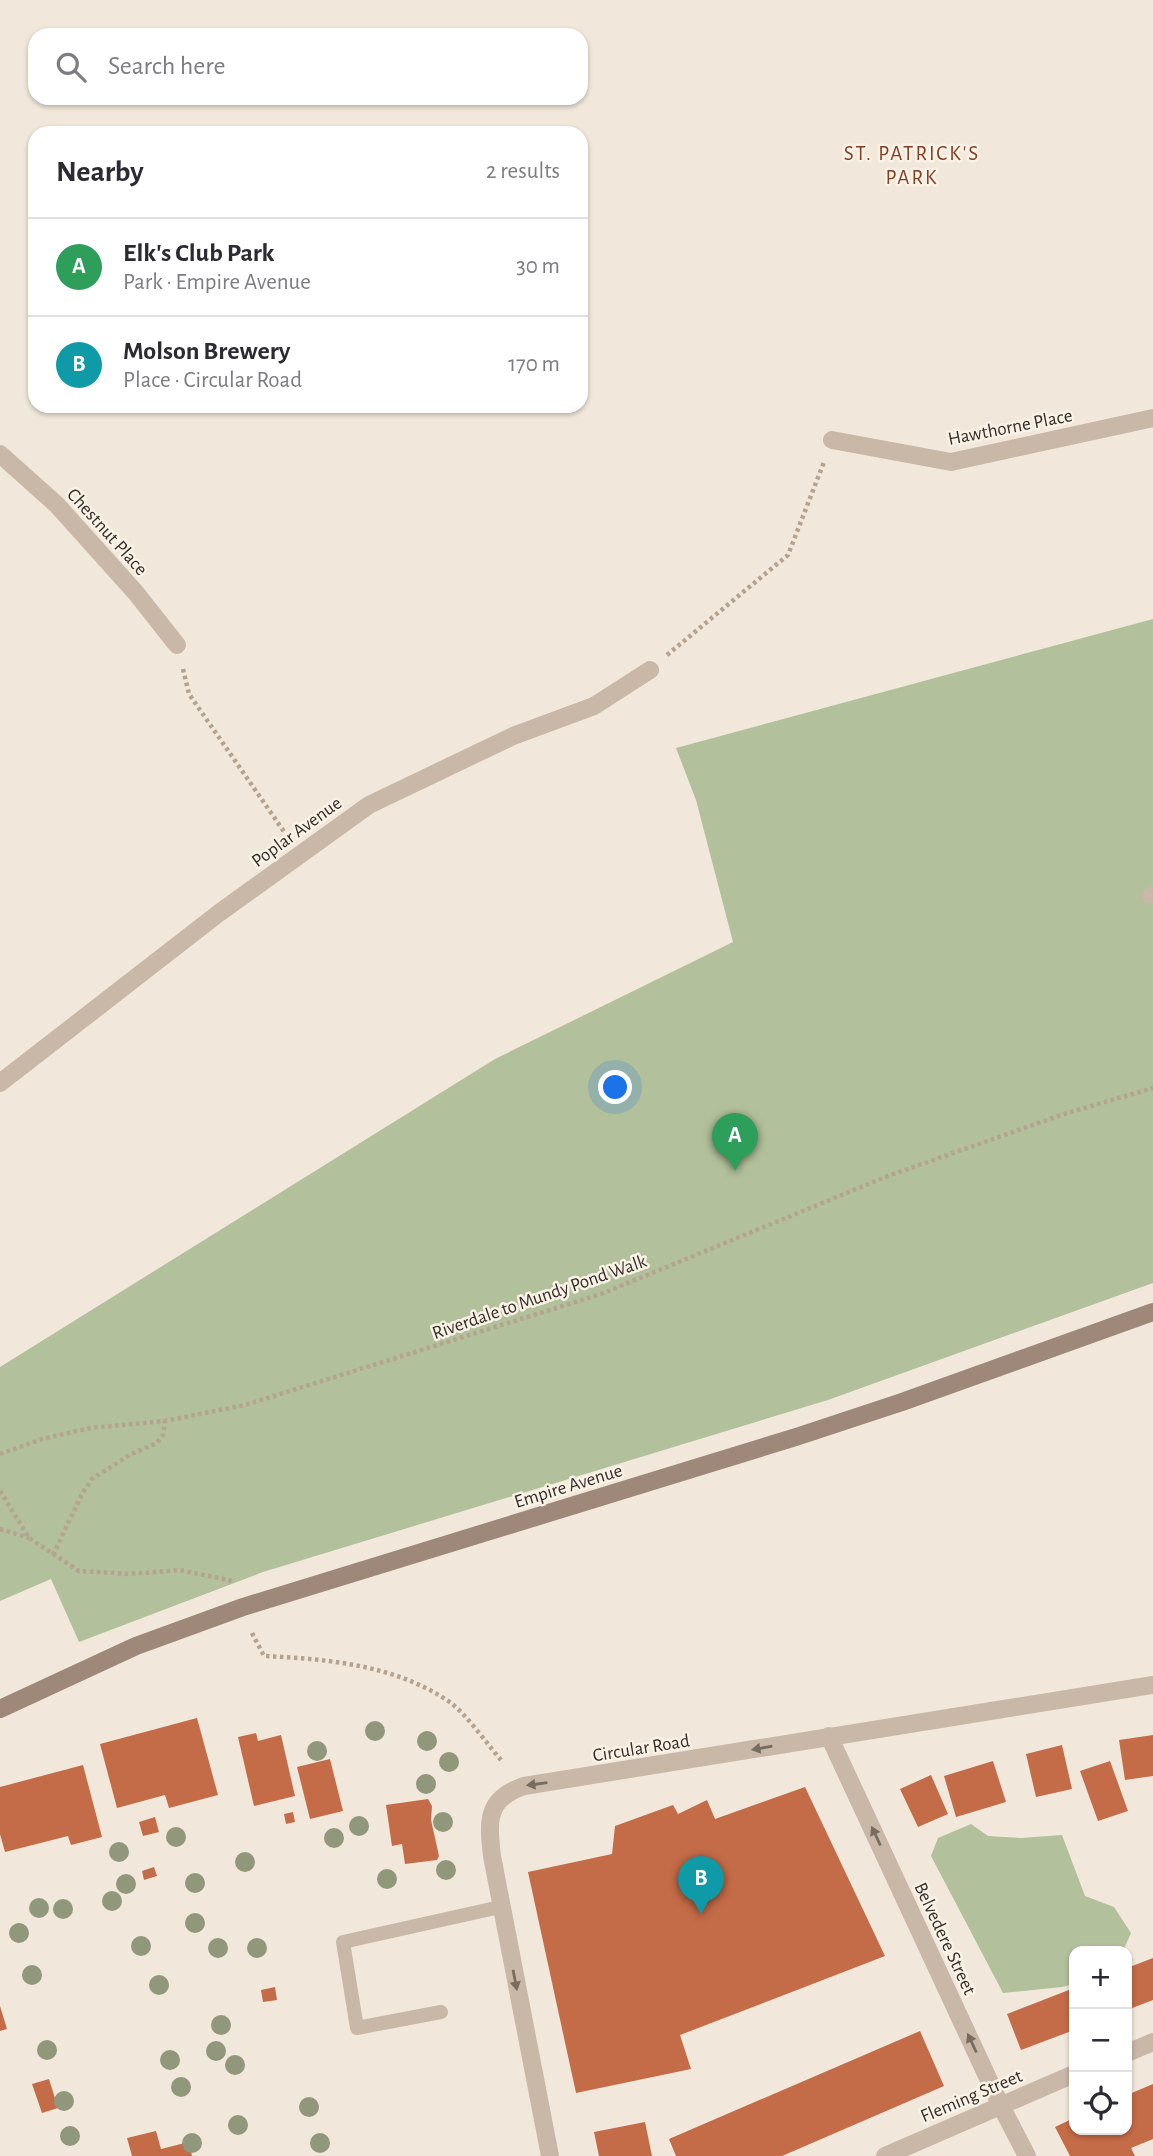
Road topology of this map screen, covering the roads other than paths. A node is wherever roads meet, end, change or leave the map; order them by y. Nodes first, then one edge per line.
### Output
1 (1153, 418) edge
2 (832, 440) road end
3 (0, 454) edge
4 (177, 645) road end
5 (650, 670) road end
6 (0, 1083) edge
7 (1153, 1312) edge
8 (1153, 1685) edge
9 (0, 1709) edge
10 (829, 1736) junction
11 (500, 1907) junction
12 (441, 2012) dead end
13 (1153, 2042) edge
14 (1132, 2051) edge
15 (1069, 2076) edge
16 (1000, 2105) junction
17 (550, 2156) edge
18 (885, 2156) edge
19 (1027, 2156) edge

1 - 2 street, Hawthorne Place
3 - 4 street, Chestnut Place
5 - 6 street, Poplar Avenue
7 - 9 street, Empire Avenue
8 - 10 street, Circular Road
10 -> 11 street, Circular Road
16 -> 10 street, Belvedere Street
11 - 12 lane
11 -> 17 street, Circular Road
13 - 14 street
15 - 16 street, Fleming Street
16 - 18 street, Fleming Street
16 - 19 street, Belvedere Street

